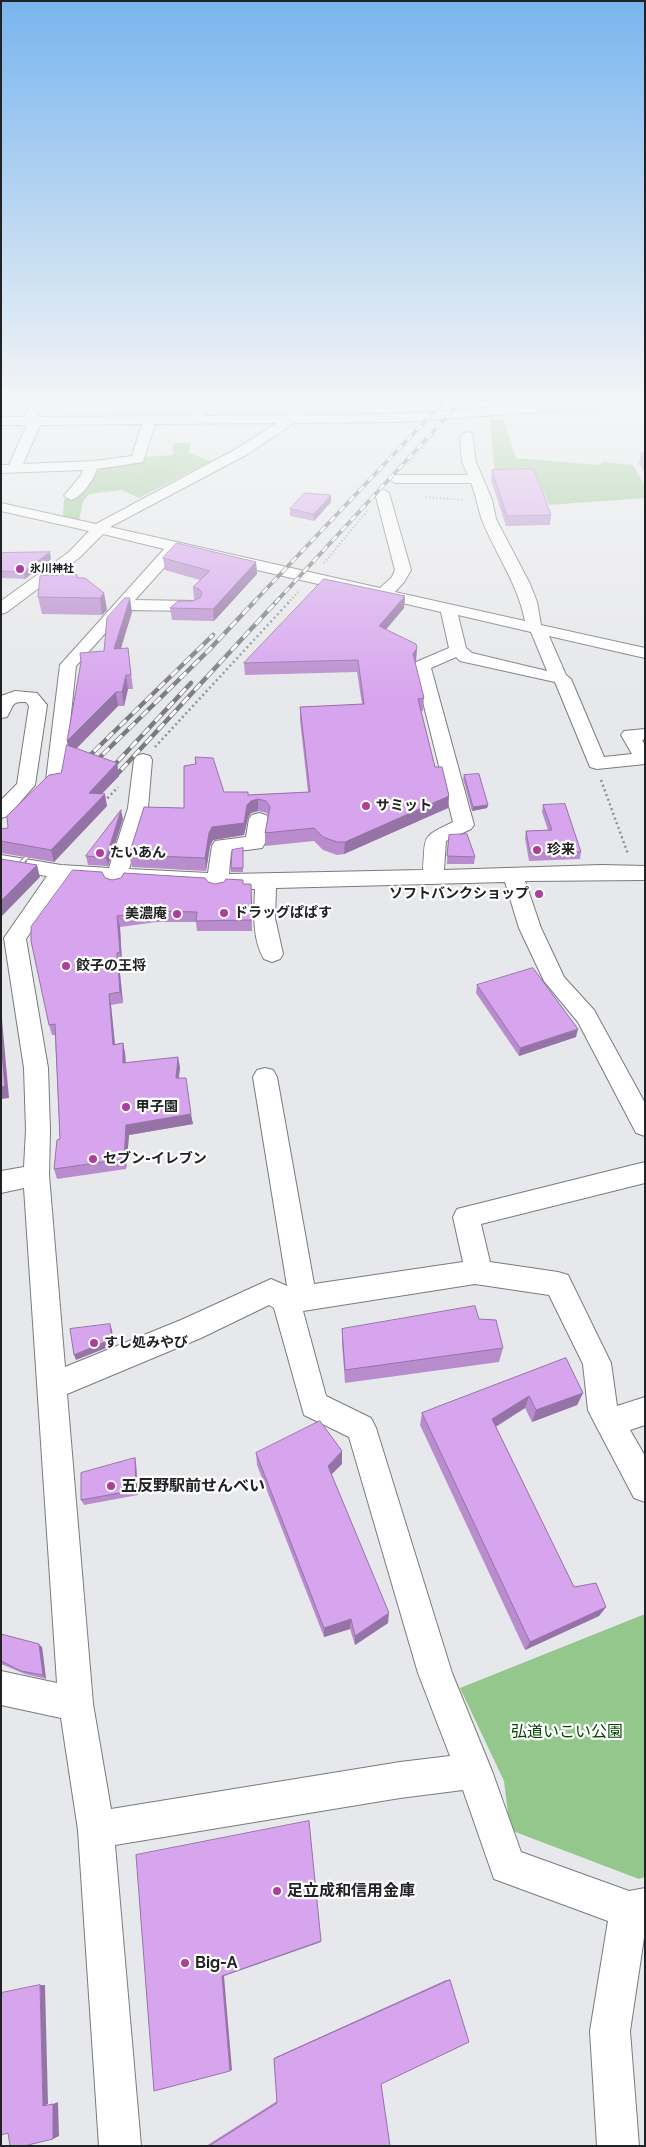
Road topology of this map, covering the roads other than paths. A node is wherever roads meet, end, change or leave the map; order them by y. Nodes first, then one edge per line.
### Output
1 (153, 499) edge
2 (384, 499) edge
3 (485, 499) edge
4 (1, 507) edge
5 (99, 530) junction
6 (174, 547) junction
7 (1, 593) edge
8 (23, 594) junction
9 (382, 595) junction
10 (122, 605) junction
11 (193, 606) edge
12 (1, 609) edge
13 (449, 610) junction
14 (536, 628) junction
15 (458, 650) junction
16 (645, 653) edge
17 (559, 678) junction
18 (1, 713) edge
19 (645, 734) edge
20 (143, 760) road end
21 (644, 760) edge
22 (55, 780) edge
23 (1, 812) edge
24 (259, 819) edge
25 (1, 862) edge
26 (61, 872) junction
27 (638, 873) edge
28 (513, 874) junction
29 (433, 877) junction
30 (116, 878) junction
31 (266, 881) junction
32 (218, 883) junction
33 (272, 954) dead end
34 (266, 1077) dead end
35 (645, 1126) edge
36 (645, 1172) edge
37 (36, 1176) junction
38 (1, 1182) edge
39 (475, 1272) junction
40 (294, 1299) junction
41 (52, 1386) junction
42 (645, 1411) edge
43 (610, 1423) junction
44 (645, 1487) edge
45 (1, 1688) edge
46 (76, 1704) junction
47 (474, 1771) junction
48 (96, 1830) junction
49 (637, 1909) edge
50 (113, 2144) edge
51 (618, 2146) edge

1 - 5 street
2 - 9 street
3 - 14 street
4 - 5 street
5 - 6 street
5 - 8 street
6 - 9 street
6 - 10 street
7 - 8 street
8 - 12 street
9 - 13 street
10 - 11 street
10 - 22 street
13 - 14 street
13 - 15 street
14 - 16 street
14 - 17 street
15 - 17 street
15 - 29 street
17 - 21 street
18 - 23 street
19 - 21 street
20 - 30 street
24 - 32 street
25 - 26 street
26 - 30 street
26 - 37 street
27 - 28 street
28 - 29 street
28 - 35 street
29 - 31 street
30 - 32 street
31 - 32 street
31 - 33 street
34 - 40 street
36 - 39 street
37 - 38 street
37 - 41 street
39 - 40 street
39 - 43 street
40 - 41 street
40 - 47 street
41 - 46 street
42 - 43 street
43 - 44 street
45 - 46 street
46 - 48 street
47 - 48 street
47 - 49 street
48 - 50 street
49 - 51 street

